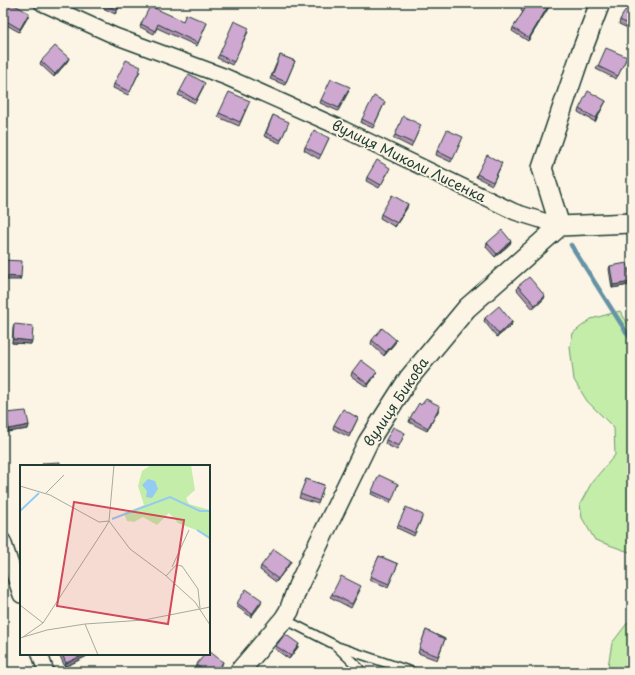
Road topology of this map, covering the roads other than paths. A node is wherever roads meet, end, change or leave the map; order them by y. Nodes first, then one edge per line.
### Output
1 (42, 3) edge
2 (600, 3) edge
3 (632, 223) edge
4 (560, 226) junction
5 (3, 541) edge
6 (20, 593) edge
7 (284, 619) junction
8 (335, 645) junction
9 (40, 655) edge
10 (46, 672) edge
11 (239, 672) edge
12 (360, 672) edge
13 (413, 672) edge

1 - 4 street, вулиця Миколи Лисенка
2 - 4 street
3 - 4 street
4 - 7 street, вулиця Бикова
5 - 6 street
7 - 8 lane
7 - 11 street, вулиця Бикова
8 - 12 lane
8 - 13 lane
9 - 10 street

